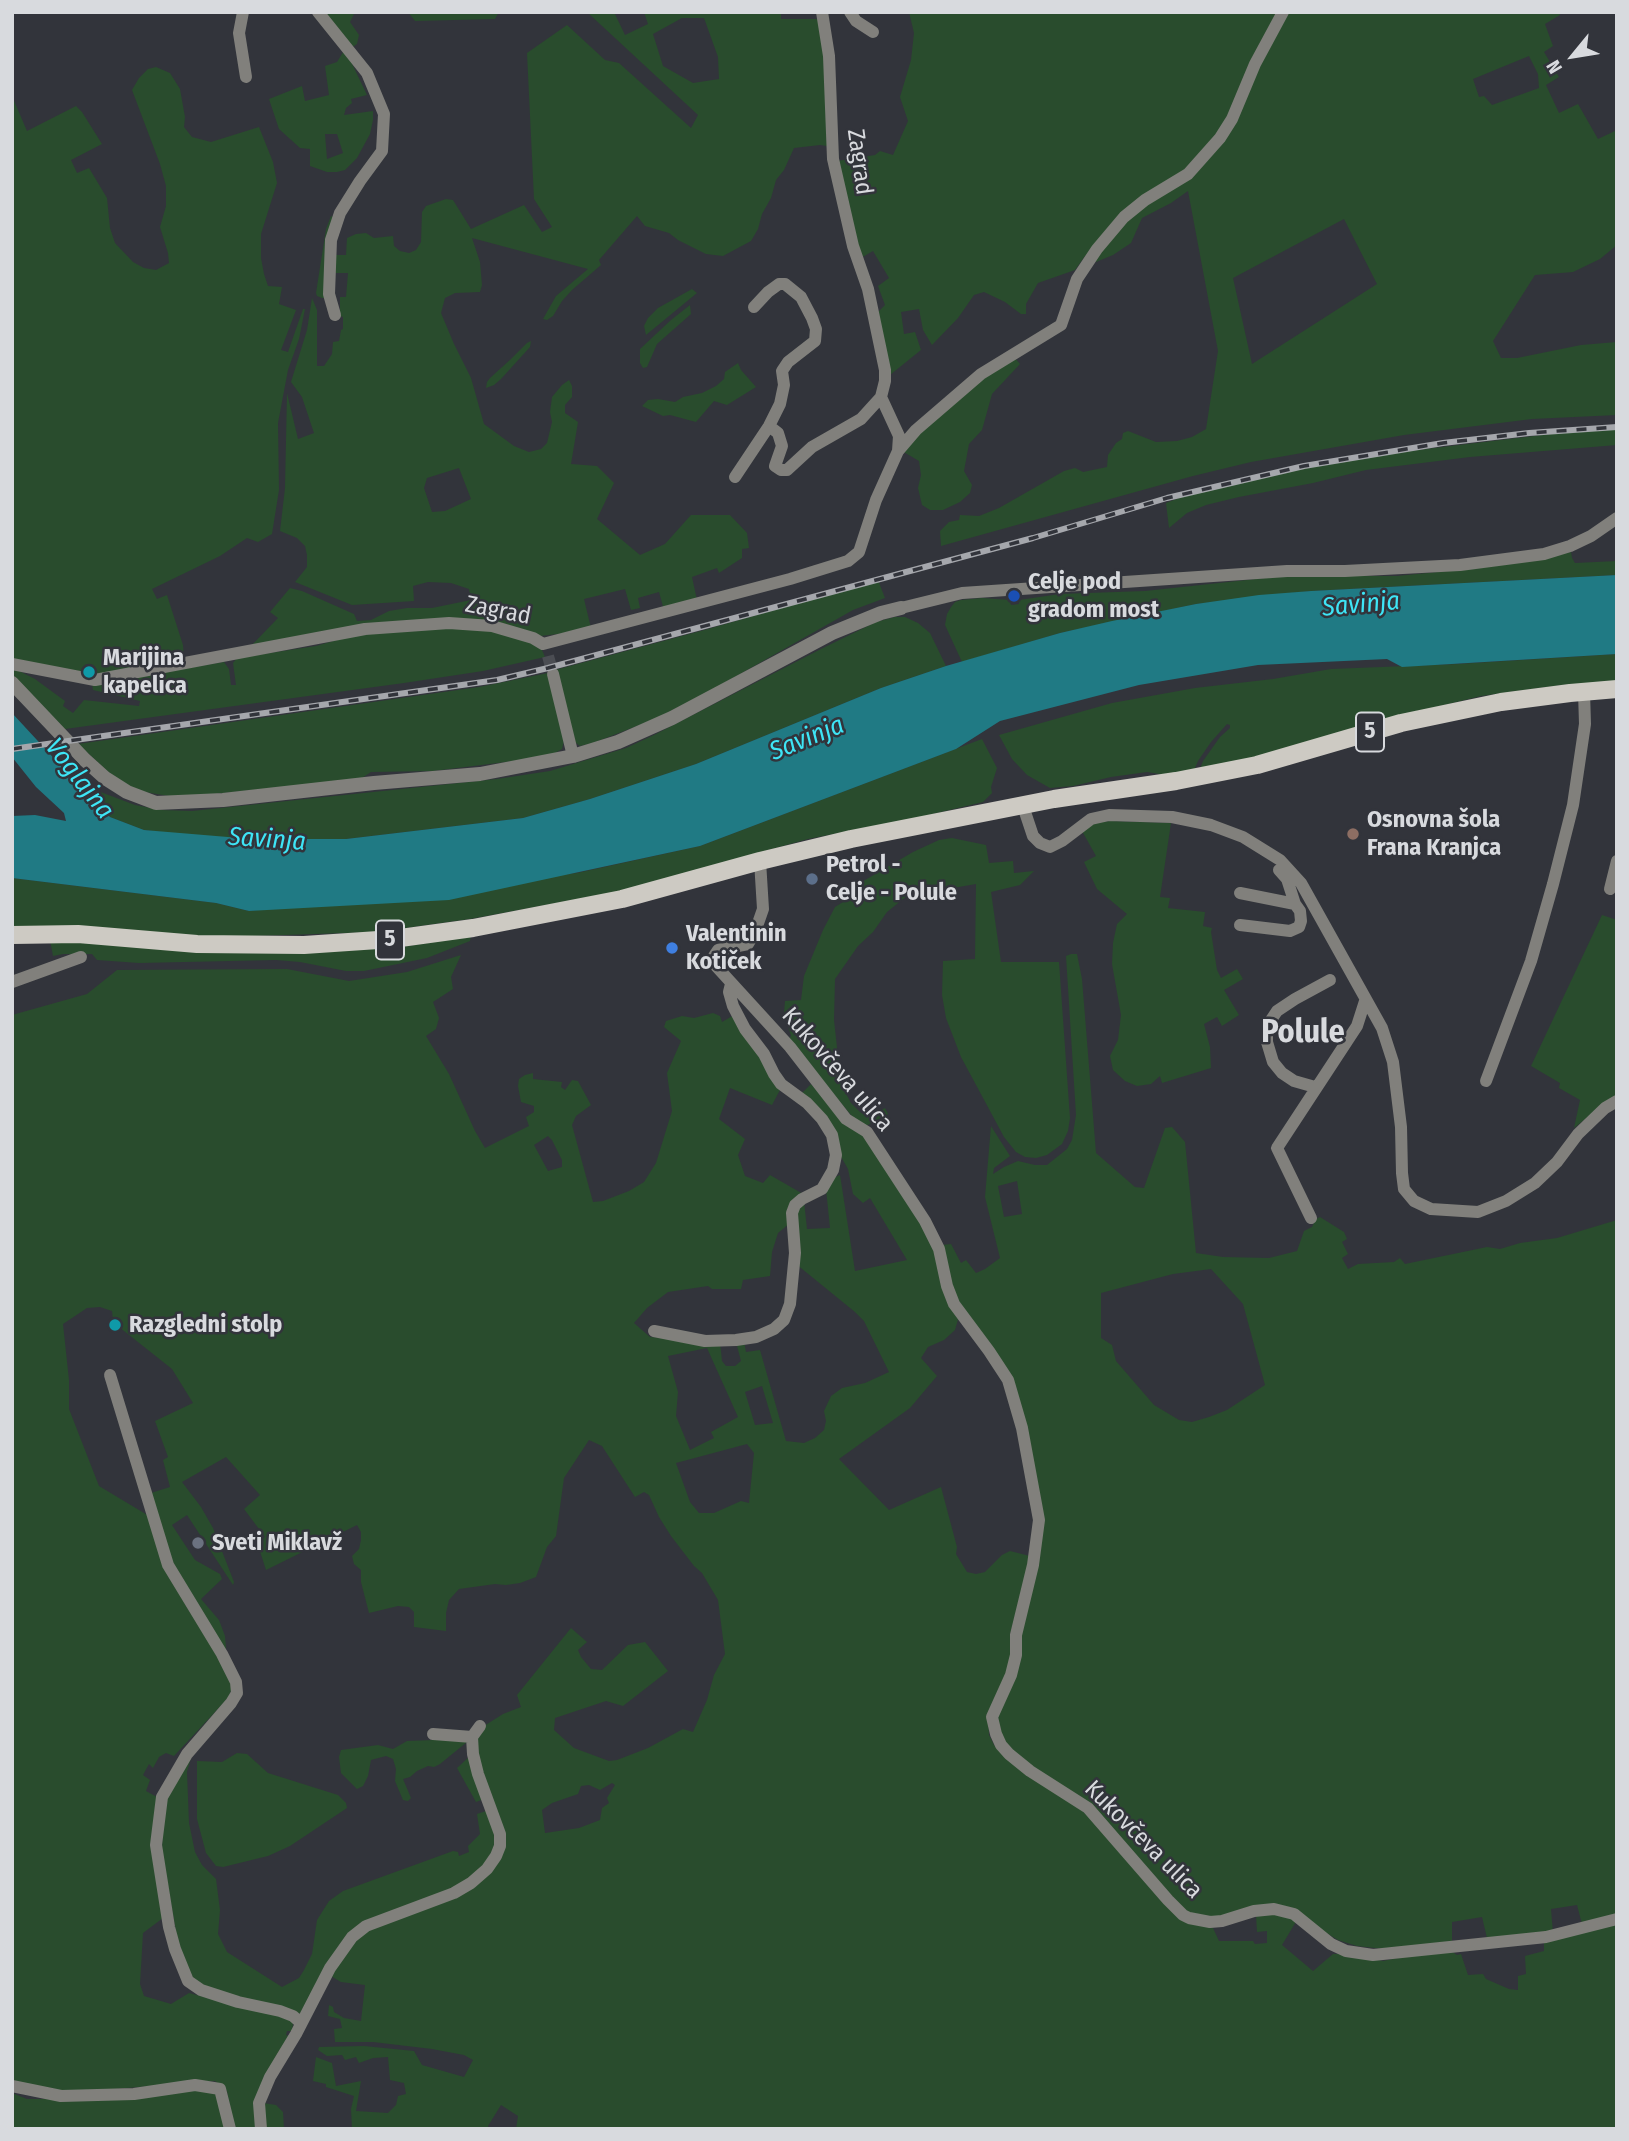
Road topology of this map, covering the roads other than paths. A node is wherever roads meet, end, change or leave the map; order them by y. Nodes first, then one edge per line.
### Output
1 (243, 12) edge
2 (318, 12) edge
3 (822, 12) edge
4 (850, 12) edge
5 (1283, 12) edge
6 (873, 32) dead end
7 (246, 77) dead end
8 (754, 307) dead end
9 (335, 315) dead end
10 (881, 397) junction
11 (769, 426) junction
12 (898, 451) junction
13 (735, 477) dead end
14 (1617, 518) edge
15 (901, 608) joint
16 (12, 664) edge
17 (553, 674) tunnel mouth
18 (12, 683) edge
19 (1617, 690) edge
20 (1584, 692) junction
21 (573, 756) junction
22 (1023, 806) junction
23 (1243, 837) junction
24 (760, 861) junction
25 (1617, 861) edge
26 (1610, 889) dead end
27 (1240, 894) dead end
28 (1295, 904) junction
29 (1240, 925) dead end
30 (12, 935) edge
31 (81, 957) dead end
32 (1330, 980) dead end
33 (12, 982) edge
34 (730, 984) junction
35 (1365, 1002) junction
36 (1486, 1081) dead end
37 (1315, 1087) junction
38 (1617, 1101) edge
39 (1311, 1218) dead end
40 (654, 1331) dead end
41 (110, 1375) dead end
42 (433, 1734) dead end
43 (1617, 1919) edge
44 (301, 2023) junction
45 (12, 2087) edge
46 (230, 2129) edge
47 (261, 2129) edge

1 - 7 street
2 - 9 street
3 - 10 street, Zagrad
4 - 6 street
5 - 12 street, Zagrad
8 - 11 street
10 - 11 street
10 - 12 street, Zagrad
11 - 13 street
12 - 16 street, Zagrad
14 - 15 street
15 - 21 street
17 - 21 street
18 - 21 street
19 - 20 main road, 5
20 - 22 main road, 5
20 - 36 street
22 - 23 street
22 - 24 main road, 5
23 - 28 street
23 - 35 street
24 - 30 main road, 5
24 - 34 street, Kukovčeva ulica
25 - 26 street
27 - 28 street
28 - 29 street
31 - 33 street
32 - 37 street
34 - 40 street, Kukovčeva ulica
34 - 43 street, Kukovčeva ulica
35 - 37 street
35 - 38 street
37 - 39 street
41 - 44 street
42 - 44 street
44 - 47 street
45 - 46 street

